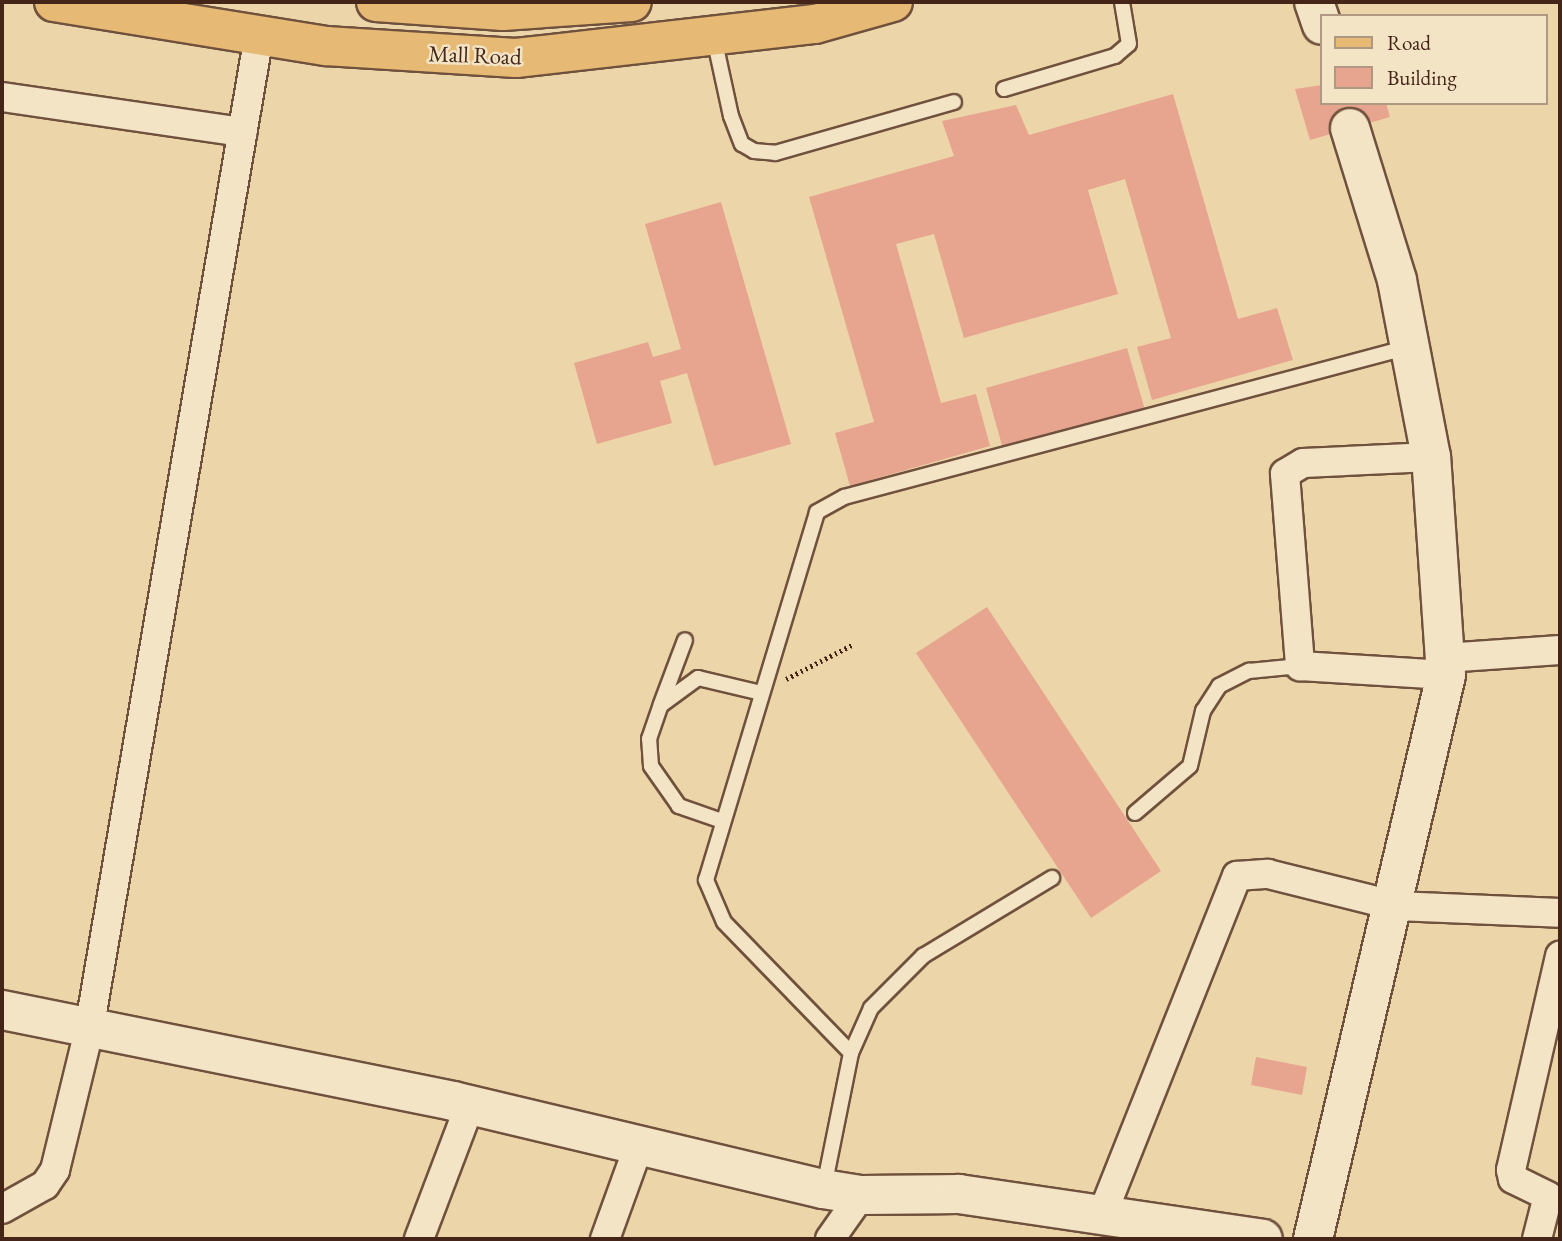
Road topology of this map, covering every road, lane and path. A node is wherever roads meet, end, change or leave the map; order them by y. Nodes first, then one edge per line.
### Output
1 (54, 2) edge
2 (376, 2) edge
3 (632, 2) edge
4 (894, 2) edge
5 (1122, 2) edge
6 (1314, 2) edge
7 (435, 4) edge
8 (1320, 19) edge
9 (259, 35) junction
10 (713, 37) junction
11 (1004, 89) dead end
12 (2, 97) edge
13 (954, 102) dead end
14 (1350, 128) dead end
15 (242, 132) junction
16 (1412, 346) junction
17 (1431, 457) junction
18 (685, 640) dead end
19 (852, 645) dead end
20 (1560, 650) edge
21 (1300, 666) junction
22 (1445, 667) junction
23 (761, 693) junction
24 (661, 705) junction
25 (1135, 813) dead end
26 (722, 821) junction
27 (1052, 878) dead end
28 (1396, 906) junction
29 (1560, 913) edge
30 (1560, 956) edge
31 (2, 1010) edge
32 (89, 1030) junction
33 (851, 1053) junction
34 (471, 1105) junction
35 (639, 1145) junction
36 (823, 1189) junction
37 (861, 1195) junction
38 (2, 1209) edge
39 (1102, 1215) junction
40 (419, 1239) edge
41 (604, 1239) edge
42 (830, 1239) edge
43 (1263, 1239) edge
44 (1313, 1239) edge
45 (1537, 1239) edge

1 - 9 main road, Mall Road
2 - 7 main road, Mall Road
3 - 7 main road, Mall Road
4 - 10 main road, Mall Road
5 - 11 lane
6 - 8 street
9 - 10 main road, Mall Road
9 - 15 street
10 - 13 lane
12 - 15 street
14 - 16 street
15 - 32 street
16 - 17 street
16 - 23 lane
17 - 21 street
17 - 22 street
18 - 24 lane
19 - 23 path
20 - 22 street
21 - 22 street
21 - 25 lane
22 - 28 street
23 - 24 lane
23 - 26 lane
24 - 26 lane
26 - 33 lane
27 - 33 lane
28 - 29 street
28 - 39 street
28 - 44 street
30 - 45 street
31 - 32 street
32 - 34 street
32 - 38 street
33 - 36 lane
34 - 35 street
34 - 40 street
35 - 36 street
35 - 41 street
36 - 37 street
37 - 39 street
37 - 42 street
39 - 43 street

